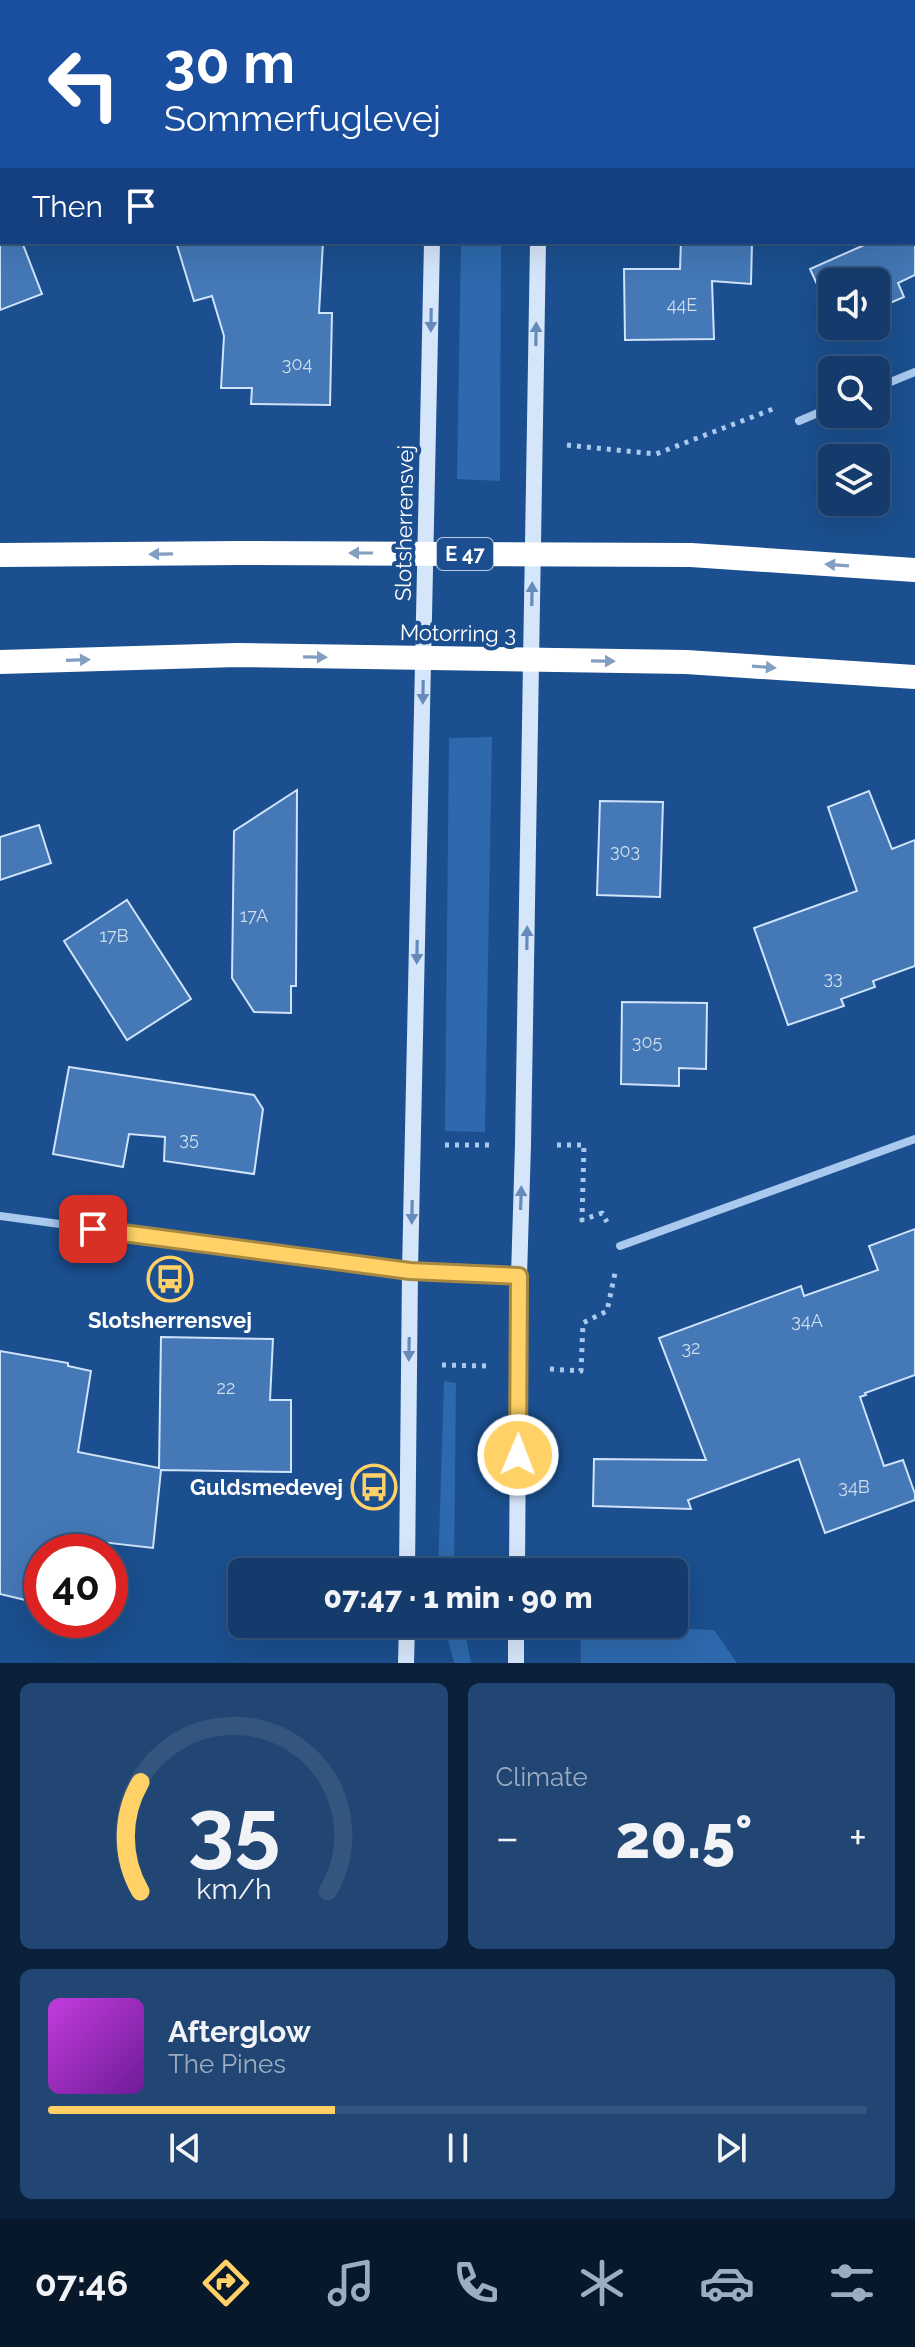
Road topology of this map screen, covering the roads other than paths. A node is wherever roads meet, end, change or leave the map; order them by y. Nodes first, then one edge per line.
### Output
1 (432, 244) edge
2 (538, 244) edge
3 (915, 372) edge
4 (890, 382) edge
5 (818, 413) edge
6 (799, 421) road end
7 (0, 555) edge
8 (915, 570) edge
9 (0, 662) edge
10 (915, 677) edge
11 (915, 1139) edge
12 (0, 1216) edge
13 (620, 1246) dead end
14 (410, 1271) junction
15 (519, 1276) junction
16 (407, 1558) edge
17 (517, 1558) edge
18 (407, 1638) edge
19 (516, 1638) edge
20 (406, 1663) edge
21 (516, 1663) edge

1 -> 14 street, Slotsherrensvej
15 -> 2 street
3 - 4 street
5 - 6 street
8 -> 7 highway, E 47
9 -> 10 highway, Motorring 3
11 - 13 street
12 - 14 street
14 - 15 street
14 -> 16 street, Slotsherrensvej
15 - 17 street
18 - 20 street
19 - 21 street

